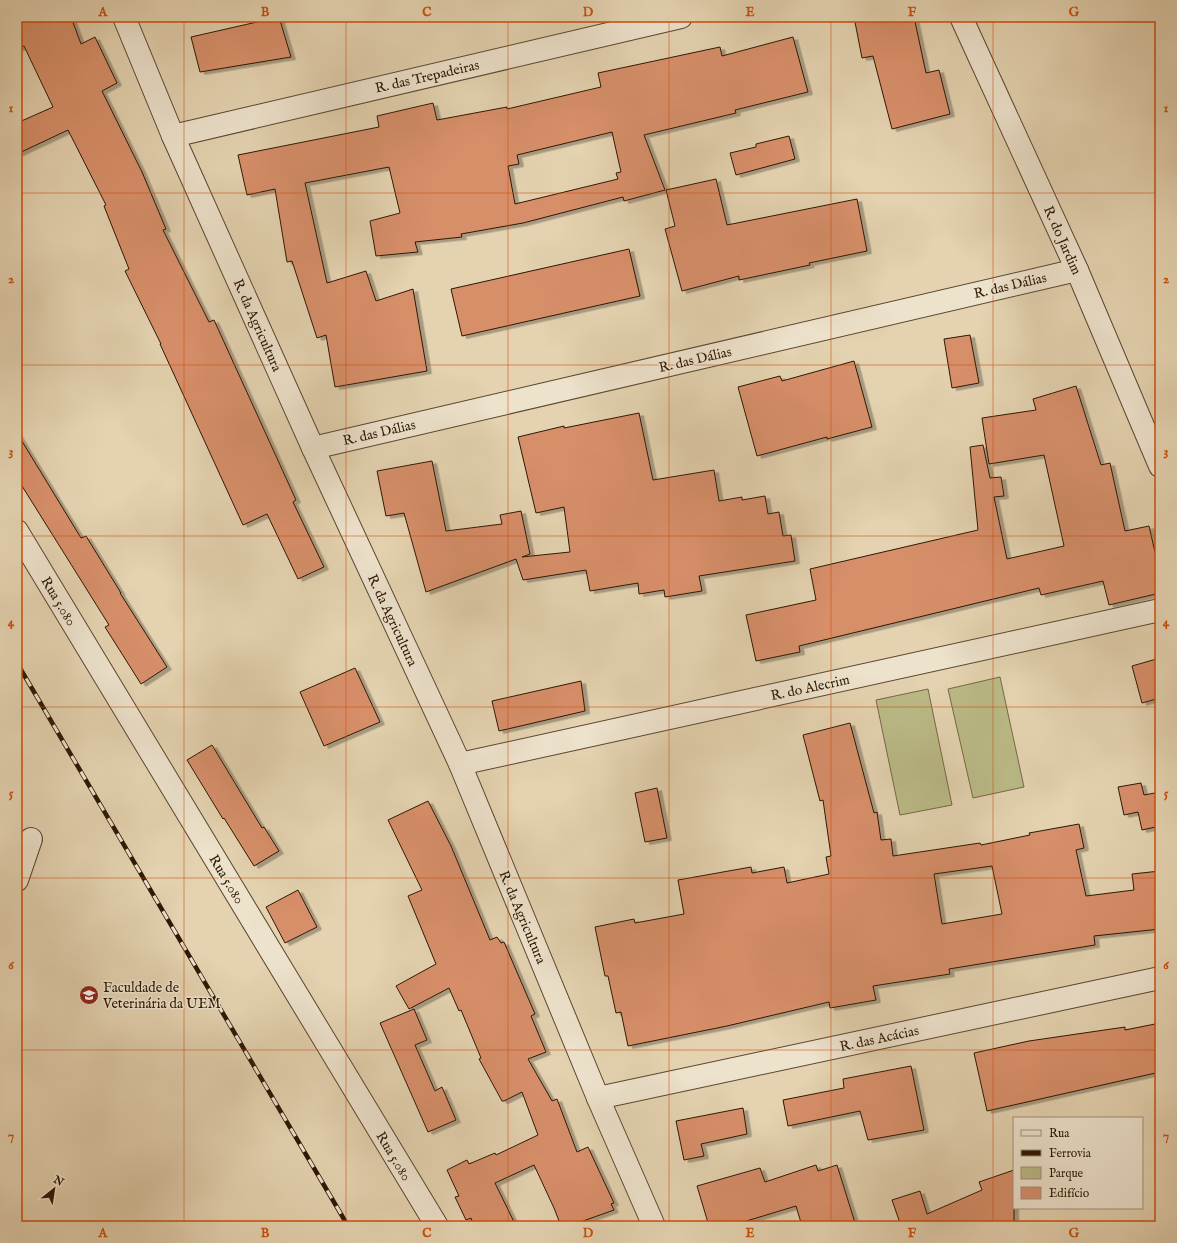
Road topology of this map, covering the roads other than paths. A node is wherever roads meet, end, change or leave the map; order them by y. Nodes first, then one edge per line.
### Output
1 (124, 17) edge
2 (681, 17) edge
3 (961, 17) edge
4 (173, 136) junction
5 (1077, 270) junction
6 (313, 448) junction
7 (1160, 466) edge
8 (17, 531) edge
9 (1160, 610) edge
10 (460, 764) junction
11 (31, 839) dead end
12 (17, 880) edge
13 (1160, 978) edge
14 (598, 1098) junction
15 (437, 1226) edge
16 (654, 1226) edge

1 - 4 street, R. da Agricultura
2 - 4 street, R. das Trepadeiras
3 - 5 street, R. do Jardim
4 - 6 street, R. da Agricultura
5 - 6 street, R. das Dálias
5 - 7 street, R. do Jardim
6 - 10 street, R. da Agricultura
8 - 15 street, Rua 5.080
9 - 10 street, R. do Alecrim
10 - 14 street, R. da Agricultura
11 - 12 street
13 - 14 street, R. das Acácias
14 - 16 street, R. da Agricultura

